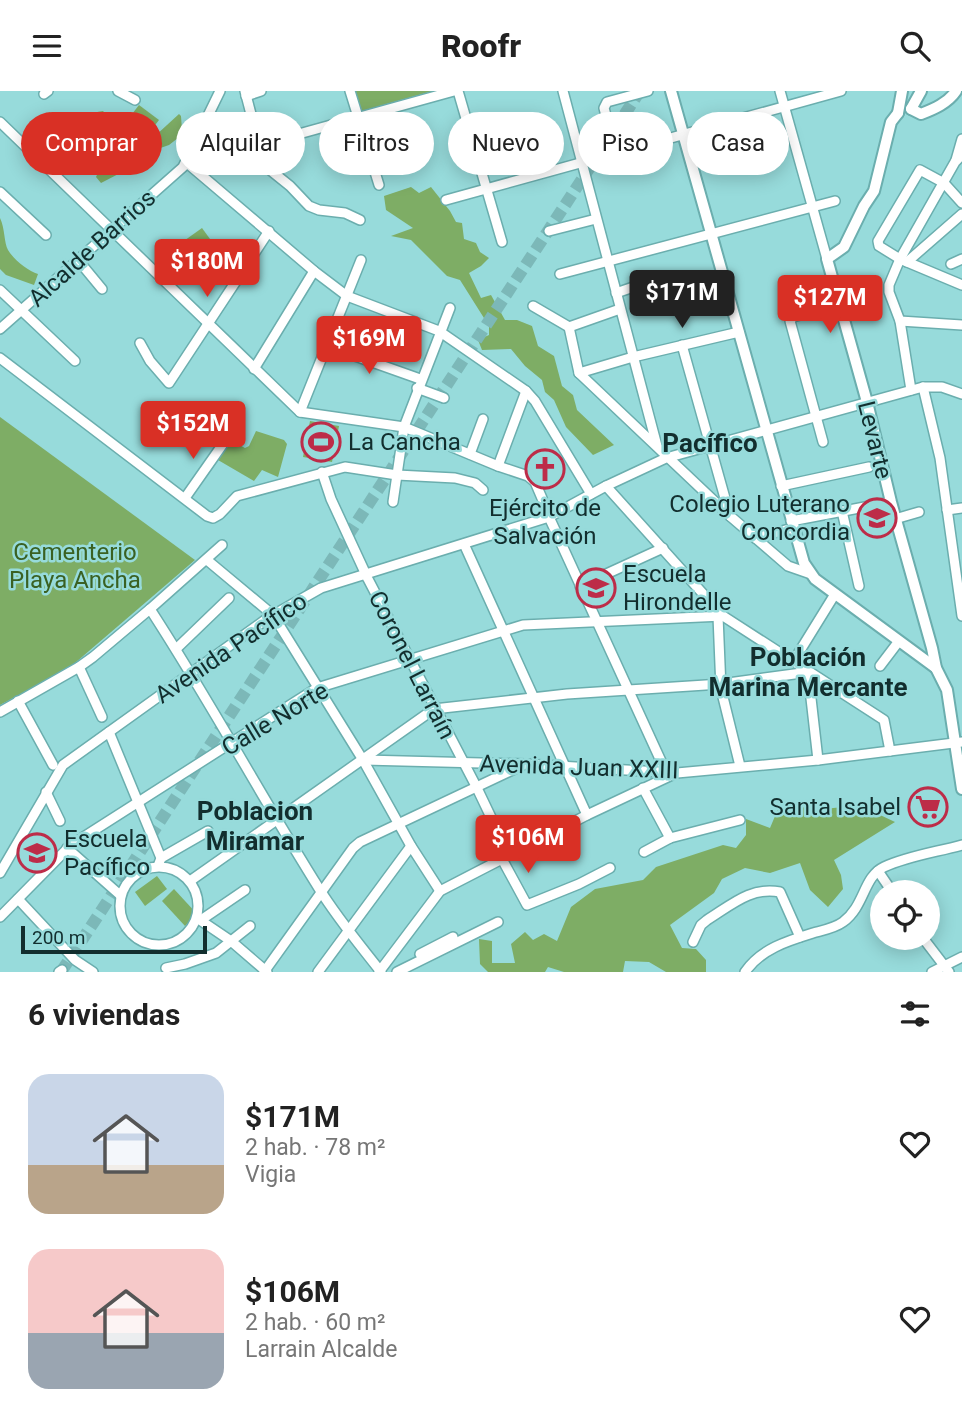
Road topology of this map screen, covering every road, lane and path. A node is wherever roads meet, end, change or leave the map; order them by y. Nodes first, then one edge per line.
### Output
1 (118, 91) edge
2 (220, 91) edge
3 (261, 91) edge
4 (350, 91) edge
5 (456, 91) edge
6 (563, 91) edge
7 (648, 91) edge
8 (671, 91) edge
9 (780, 91) edge
10 (841, 91) edge
11 (902, 91) edge
12 (921, 91) edge
13 (956, 91) edge
14 (245, 98) edge
15 (135, 100) dead end
16 (784, 107) junction
17 (911, 109) junction
18 (211, 112) edge
19 (356, 112) edge
20 (380, 112) edge
21 (605, 112) edge
22 (898, 113) junction
23 (0, 122) edge
24 (683, 135) junction
25 (673, 138) edge
26 (962, 139) edge
27 (578, 148) edge
28 (958, 158) edge
29 (578, 164) edge
30 (176, 173) edge
31 (201, 175) edge
32 (277, 175) edge
33 (376, 175) edge
34 (585, 175) edge
35 (944, 183) junction
36 (379, 185) dead end
37 (485, 189) junction
38 (0, 192) edge
39 (446, 199) dead end
40 (835, 201) dead end
41 (962, 203) edge
42 (811, 208) junction
43 (962, 214) edge
44 (596, 219) junction
45 (360, 220) dead end
46 (111, 230) junction
47 (269, 231) junction
48 (550, 231) dead end
49 (711, 233) junction
50 (46, 235) dead end
51 (502, 242) dead end
52 (827, 259) junction
53 (962, 259) edge
54 (78, 260) junction
55 (360, 260) dead end
56 (904, 260) junction
57 (607, 261) junction
58 (951, 264) dead end
59 (314, 271) junction
60 (560, 274) dead end
61 (648, 282) dead end
62 (962, 285) edge
63 (102, 289) dead end
64 (0, 290) edge
65 (615, 293) junction
66 (347, 296) junction
67 (533, 306) dead end
68 (450, 308) dead end
69 (620, 309) junction
70 (21, 310) junction
71 (818, 310) dead end
72 (900, 321) junction
73 (208, 323) junction
74 (962, 325) edge
75 (569, 327) junction
76 (0, 329) edge
77 (439, 331) junction
78 (739, 332) junction
79 (140, 344) dead end
80 (682, 345) junction
81 (327, 346) junction
82 (633, 357) junction
83 (0, 358) edge
84 (75, 361) dead end
85 (254, 369) junction
86 (579, 373) junction
87 (419, 383) junction
88 (923, 387) junction
89 (911, 390) junction
90 (526, 391) junction
91 (962, 394) edge
92 (444, 398) dead end
93 (867, 403) junction
94 (300, 412) junction
95 (816, 417) junction
96 (483, 419) dead end
97 (404, 427) junction
98 (766, 429) junction
99 (225, 441) dead end
100 (823, 442) dead end
101 (657, 446) junction
102 (711, 446) junction
103 (470, 454) junction
104 (666, 458) junction
105 (498, 466) junction
106 (869, 467) dead end
107 (322, 472) junction
108 (397, 475) junction
109 (781, 485) junction
110 (606, 486) junction
111 (484, 490) dead end
112 (591, 494) junction
113 (185, 498) junction
114 (393, 502) dead end
115 (891, 502) junction
116 (544, 503) dead end
117 (962, 508) edge
118 (947, 510) junction
119 (842, 511) junction
120 (919, 512) dead end
121 (730, 516) junction
122 (549, 517) junction
123 (895, 519) junction
124 (792, 524) junction
125 (755, 538) junction
126 (464, 544) junction
127 (222, 545) dead end
128 (663, 548) junction
129 (207, 560) junction
130 (367, 574) junction
131 (811, 575) junction
132 (580, 586) junction
133 (859, 586) dead end
134 (835, 594) junction
135 (229, 598) dead end
136 (150, 610) junction
137 (273, 615) junction
138 (720, 616) junction
139 (962, 616) edge
140 (597, 622) junction
141 (503, 631) junction
142 (899, 641) junction
143 (176, 649) junction
144 (408, 659) junction
145 (793, 661) junction
146 (880, 666) dead end
147 (79, 667) junction
148 (936, 668) junction
149 (808, 672) junction
150 (190, 673) junction
151 (721, 684) junction
152 (317, 688) junction
153 (629, 689) junction
154 (533, 697) junction
155 (18, 701) junction
156 (434, 709) junction
157 (0, 712) edge
158 (102, 717) dead end
159 (109, 732) junction
160 (959, 742) edge
161 (233, 743) junction
162 (890, 751) junction
163 (363, 760) junction
164 (818, 760) junction
165 (464, 763) junction
166 (525, 764) junction
167 (53, 765) dead end
168 (740, 766) junction
169 (565, 767) junction
170 (666, 772) junction
171 (677, 773) junction
172 (477, 788) junction
173 (643, 788) junction
174 (962, 789) edge
175 (46, 792) junction
176 (139, 803) junction
177 (587, 815) junction
178 (278, 820) junction
179 (740, 820) dead end
180 (60, 821) dead end
181 (399, 824) junction
182 (208, 831) dead end
183 (670, 838) junction
184 (962, 845) edge
185 (411, 846) junction
186 (67, 849) junction
187 (643, 852) dead end
188 (505, 857) junction
189 (160, 862) junction
190 (610, 868) dead end
191 (878, 871) junction
192 (0, 873) edge
193 (884, 880) edge
194 (190, 881) junction
195 (245, 890) dead end
196 (320, 891) junction
197 (440, 891) junction
198 (120, 895) junction
199 (18, 899) junction
200 (0, 917) edge
201 (199, 919) junction
202 (498, 922) dead end
203 (250, 926) dead end
204 (348, 932) junction
205 (453, 937) dead end
206 (800, 937) junction
207 (231, 941) junction
208 (693, 942) dead end
209 (932, 950) edge
210 (962, 957) edge
211 (166, 968) dead end
212 (946, 969) edge
213 (266, 971) edge
214 (93, 972) edge
215 (318, 972) edge
216 (380, 972) edge
217 (388, 972) edge
218 (397, 972) edge
219 (745, 972) edge
220 (932, 972) edge

1 - 15 street
2 - 18 street, Alcalde Barrios
3 - 14 street
4 - 19 street
5 - 20 street
5 - 37 street
6 - 27 street
7 - 21 street
8 - 24 main road
9 - 16 street, Levarte
10 - 16 street
11 - 22 main road
12 - 17 main road
13 - 17 main road
16 - 24 street
16 - 42 street, Levarte
17 - 22 main road
22 - 52 main road
23 - 46 street
24 - 25 street
24 - 49 main road
26 - 28 street
28 - 35 street
29 - 37 street
30 - 46 street, Alcalde Barrios
31 - 47 street
32 - 45 street
33 - 36 street
34 - 44 street
35 - 41 street
35 - 56 street
35 - 56 street
37 - 39 street
37 - 51 street
38 - 50 street
40 - 42 street
42 - 49 street
42 - 52 street, Levarte
43 - 56 street
44 - 48 street
44 - 57 street
46 - 54 street, Alcalde Barrios
46 - 73 street
47 - 59 street
47 - 73 street
49 - 57 street
49 - 78 main road
52 - 93 main road, Levarte
53 - 58 street
54 - 63 street
54 - 70 street, Alcalde Barrios
55 - 66 street
56 - 62 street
56 - 72 street
57 - 60 street
57 - 65 street
59 - 66 street
59 - 85 street
61 - 65 street
64 - 70 street
65 - 69 street
66 - 77 street
66 - 81 street
67 - 75 street
68 - 77 street
69 - 75 street
69 - 82 street
70 - 76 street, Alcalde Barrios
70 - 84 street
71 - 95 street
72 - 74 street
72 - 89 street
73 - 79 street
73 - 85 street
75 - 86 street
77 - 87 street
77 - 90 street
78 - 80 street
78 - 98 main road
80 - 82 street
80 - 102 street
81 - 87 street
81 - 94 street
82 - 86 street
82 - 101 street
83 - 113 street
85 - 94 street
86 - 101 street
87 - 92 street
87 - 97 street
88 - 89 street, Avenida Pacífico
88 - 91 street
88 - 118 street
89 - 93 street, Avenida Pacífico
90 - 105 street
90 - 112 street
93 - 95 street, Avenida Pacífico
93 - 115 main road, Levarte
94 - 97 street
95 - 98 street, Avenida Pacífico
95 - 100 street
96 - 103 street
97 - 103 street
97 - 108 street
98 - 102 street, Avenida Pacífico
98 - 109 main road
99 - 113 street
101 - 104 street
102 - 104 street, Avenida Pacífico
102 - 121 street
103 - 105 street
104 - 110 street, Avenida Pacífico
104 - 121 street
105 - 116 street
106 - 109 street
107 - 108 street
107 - 113 street
107 - 130 street, Coronel Larraín
108 - 111 street
108 - 114 street
109 - 124 main road
110 - 112 street, Avenida Pacífico
110 - 128 street
112 - 122 street, Avenida Pacífico
115 - 119 street
115 - 123 main road, Levarte
117 - 118 street
118 - 139 street
119 - 124 street
119 - 133 street
120 - 123 street
121 - 125 street
122 - 126 street, Avenida Pacífico
122 - 132 street
123 - 148 main road, Levarte
124 - 125 street
124 - 131 main road
125 - 131 street
126 - 130 street, Avenida Pacífico
126 - 141 street
127 - 129 street
128 - 132 street
128 - 138 street
129 - 136 street
129 - 137 street
130 - 137 street, Avenida Pacífico
130 - 144 street, Coronel Larraín
131 - 134 main road
132 - 140 street
134 - 142 main road
134 - 145 street
135 - 143 street
136 - 143 street
136 - 147 street
137 - 150 street, Avenida Pacífico
137 - 152 street
138 - 140 street, Calle Norte
138 - 145 street
138 - 151 street
140 - 141 street, Calle Norte
140 - 153 street
141 - 144 street, Calle Norte
141 - 154 street
142 - 146 street
142 - 148 main road
143 - 150 street
144 - 152 street, Calle Norte
144 - 156 street, Coronel Larraín
145 - 149 street
147 - 155 street
147 - 158 street
148 - 160 main road, Levarte
149 - 151 street
149 - 162 street
149 - 164 street
150 - 159 street, Avenida Pacífico
150 - 161 street
151 - 153 street
151 - 168 street
152 - 161 street, Calle Norte
152 - 163 street
153 - 154 street
153 - 170 street
154 - 156 street
154 - 169 street
155 - 157 street
155 - 167 street
156 - 163 street
156 - 165 street, Coronel Larraín
159 - 175 street, Avenida Pacífico
159 - 176 street
160 - 162 street, Avenida Juan XXIII
160 - 174 main road, Levarte
161 - 176 street, Calle Norte
161 - 178 street
162 - 164 street, Avenida Juan XXIII
163 - 165 street, Avenida Juan XXIII
163 - 178 street
163 - 181 street
164 - 168 street, Avenida Juan XXIII
165 - 166 street, Avenida Juan XXIII
165 - 172 street, Coronel Larraín
166 - 169 street, Avenida Juan XXIII
166 - 172 street
168 - 171 street, Avenida Juan XXIII
169 - 170 street, Avenida Juan XXIII
169 - 177 street
170 - 171 street, Avenida Juan XXIII
171 - 173 street
172 - 181 street
172 - 188 street, Coronel Larraín
173 - 177 street
173 - 183 street
175 - 180 street
175 - 192 street, Avenida Pacífico
176 - 186 street, Calle Norte
176 - 189 street
177 - 188 street
178 - 194 street
178 - 196 street
179 - 183 street
181 - 185 street
181 - 196 street
182 - 189 street
183 - 187 street
184 - 191 street
185 - 197 street
185 - 204 street
186 - 198 street
186 - 199 street, Calle Norte
188 - 190 street, Coronel Larraín
188 - 197 street
189 - 194 street
189 - 198 street
191 - 193 street
191 - 206 street
194 - 201 street
195 - 201 street
196 - 204 street
196 - 213 street
197 - 216 street
198 - 201 street
199 - 200 street, Calle Norte
199 - 214 street
201 - 207 street
202 - 218 street
203 - 207 street
204 - 215 street
204 - 216 street
205 - 217 street
206 - 208 street
206 - 219 street
207 - 211 street
207 - 213 street
209 - 212 street
210 - 212 street
212 - 220 street

